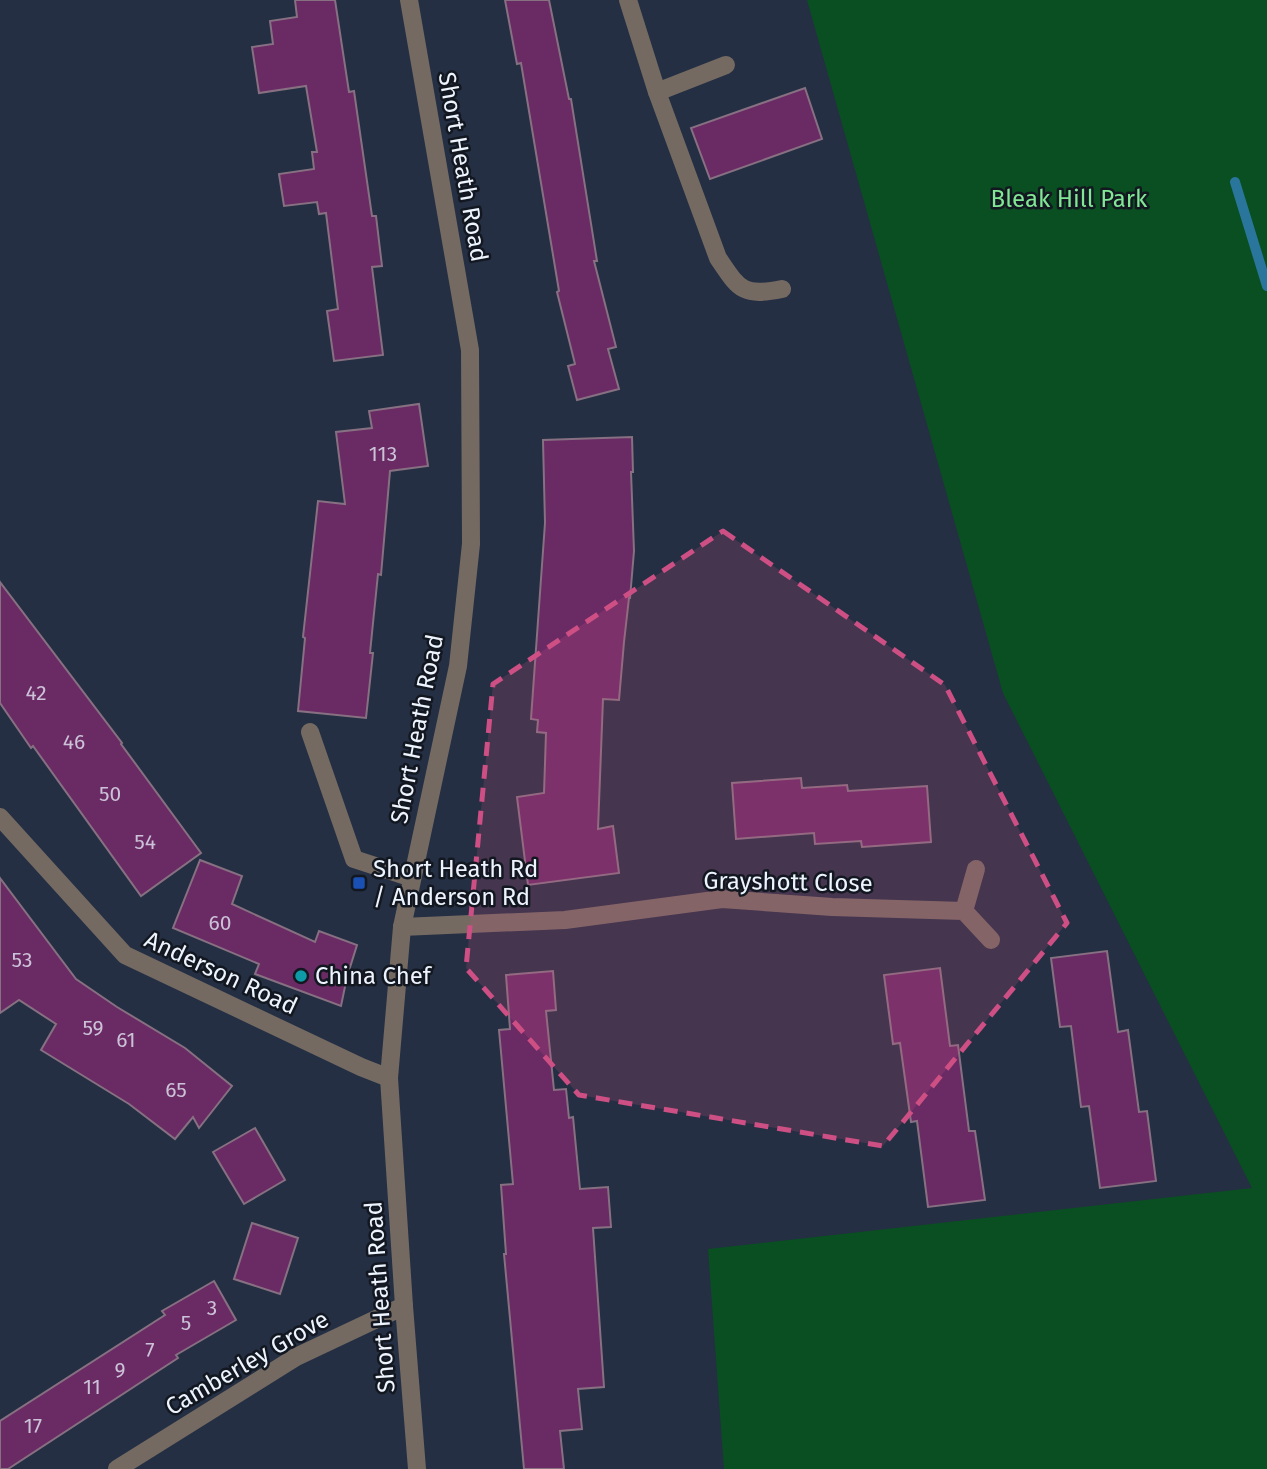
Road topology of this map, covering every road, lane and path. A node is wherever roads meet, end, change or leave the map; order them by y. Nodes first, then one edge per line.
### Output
1 (409, 0) edge
2 (628, 0) edge
3 (726, 65) dead end
4 (657, 92) junction
5 (782, 289) dead end
6 (310, 732) dead end
7 (0, 817) edge
8 (976, 869) dead end
9 (412, 878) junction
10 (964, 911) junction
11 (402, 927) junction
12 (991, 940) dead end
13 (389, 1078) junction
14 (404, 1306) junction
15 (117, 1469) edge
16 (417, 1469) edge

1 - 9 street, Short Heath Road
2 - 4 street
3 - 4 street
4 - 5 street
6 - 9 street
7 - 13 street, Anderson Road
8 - 10 street
9 - 11 street, Short Heath Road
10 - 11 street, Grayshott Close
10 - 12 street
11 - 13 street, Short Heath Road
13 - 14 street, Short Heath Road
14 - 15 street, Camberley Grove
14 - 16 street, Short Heath Road

